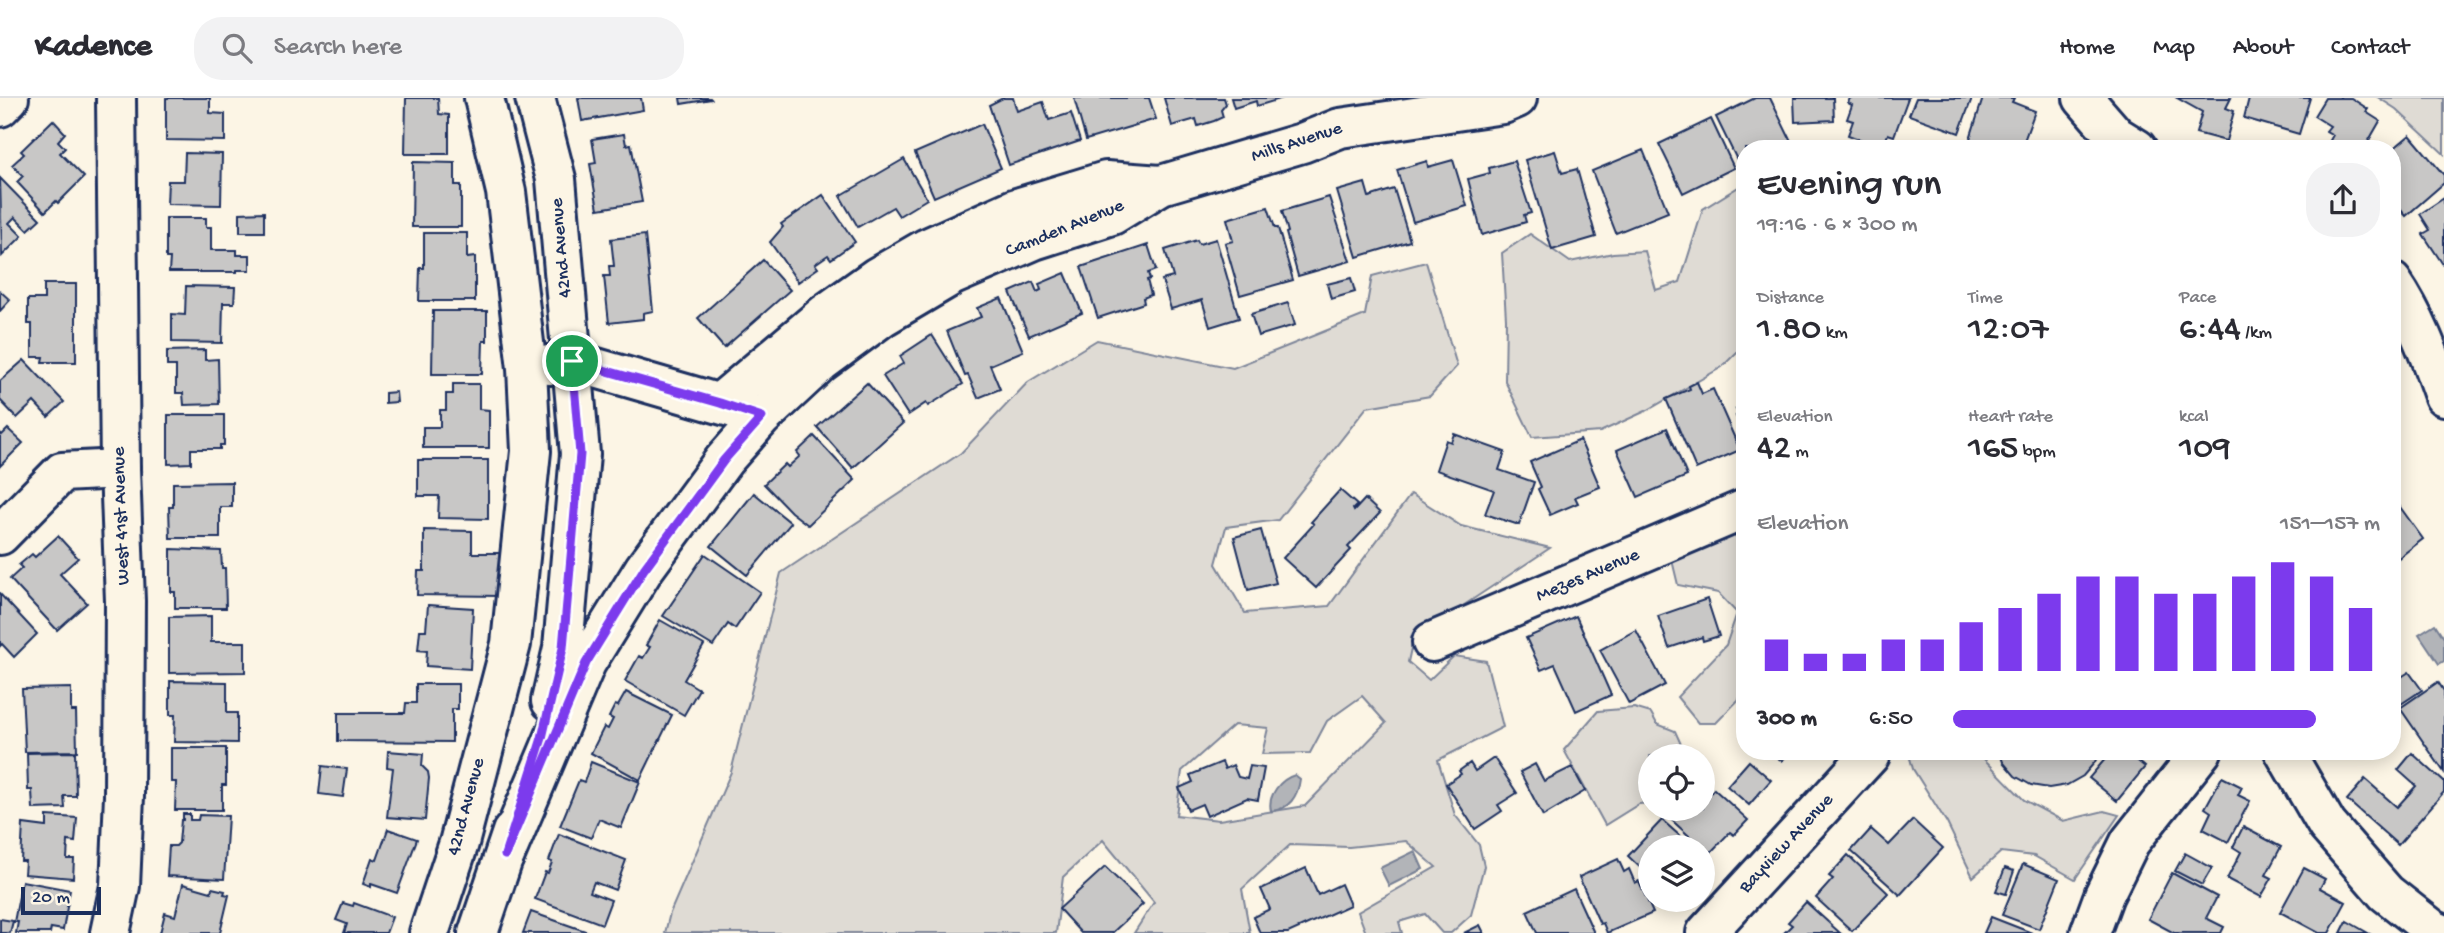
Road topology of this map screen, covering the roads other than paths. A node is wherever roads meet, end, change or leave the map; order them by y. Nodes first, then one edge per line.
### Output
1 (9, 98) edge
2 (116, 98) edge
3 (484, 98) edge
4 (535, 98) edge
5 (1517, 98) edge
6 (2083, 98) edge
7 (0, 107) edge
8 (2122, 140) edge
9 (1161, 185) junction
10 (2401, 294) edge
11 (572, 361) junction
12 (527, 368) junction
13 (2444, 397) edge
14 (720, 403) junction
15 (762, 417) junction
16 (120, 469) junction
17 (1736, 513) edge
18 (0, 534) edge
19 (1432, 642) dead end
20 (1865, 760) edge
21 (2195, 760) edge
22 (2289, 760) edge
23 (505, 855) junction
24 (2437, 927) edge
25 (110, 933) edge
26 (429, 933) edge
27 (478, 933) edge
28 (1706, 933) edge
29 (2090, 933) edge

1 - 7 street
2 - 16 street, West 41st Avenue
3 - 12 street, 42nd Avenue
4 - 11 street, 42nd Avenue
5 - 9 street, Mills Avenue
6 - 8 street
9 - 14 street, Camden Avenue
9 - 15 street, Camden Avenue
10 - 13 street
11 - 12 street
11 - 14 street
11 - 23 street, 42nd Avenue
12 - 26 street, 42nd Avenue
14 - 15 street
15 - 23 street, Camden Avenue
16 - 18 street
16 - 25 street, West 41st Avenue
17 - 19 street, Mezes Avenue
20 - 28 street, Bayview Avenue
21 - 29 street
22 - 24 street
23 - 27 street, 42nd Avenue

